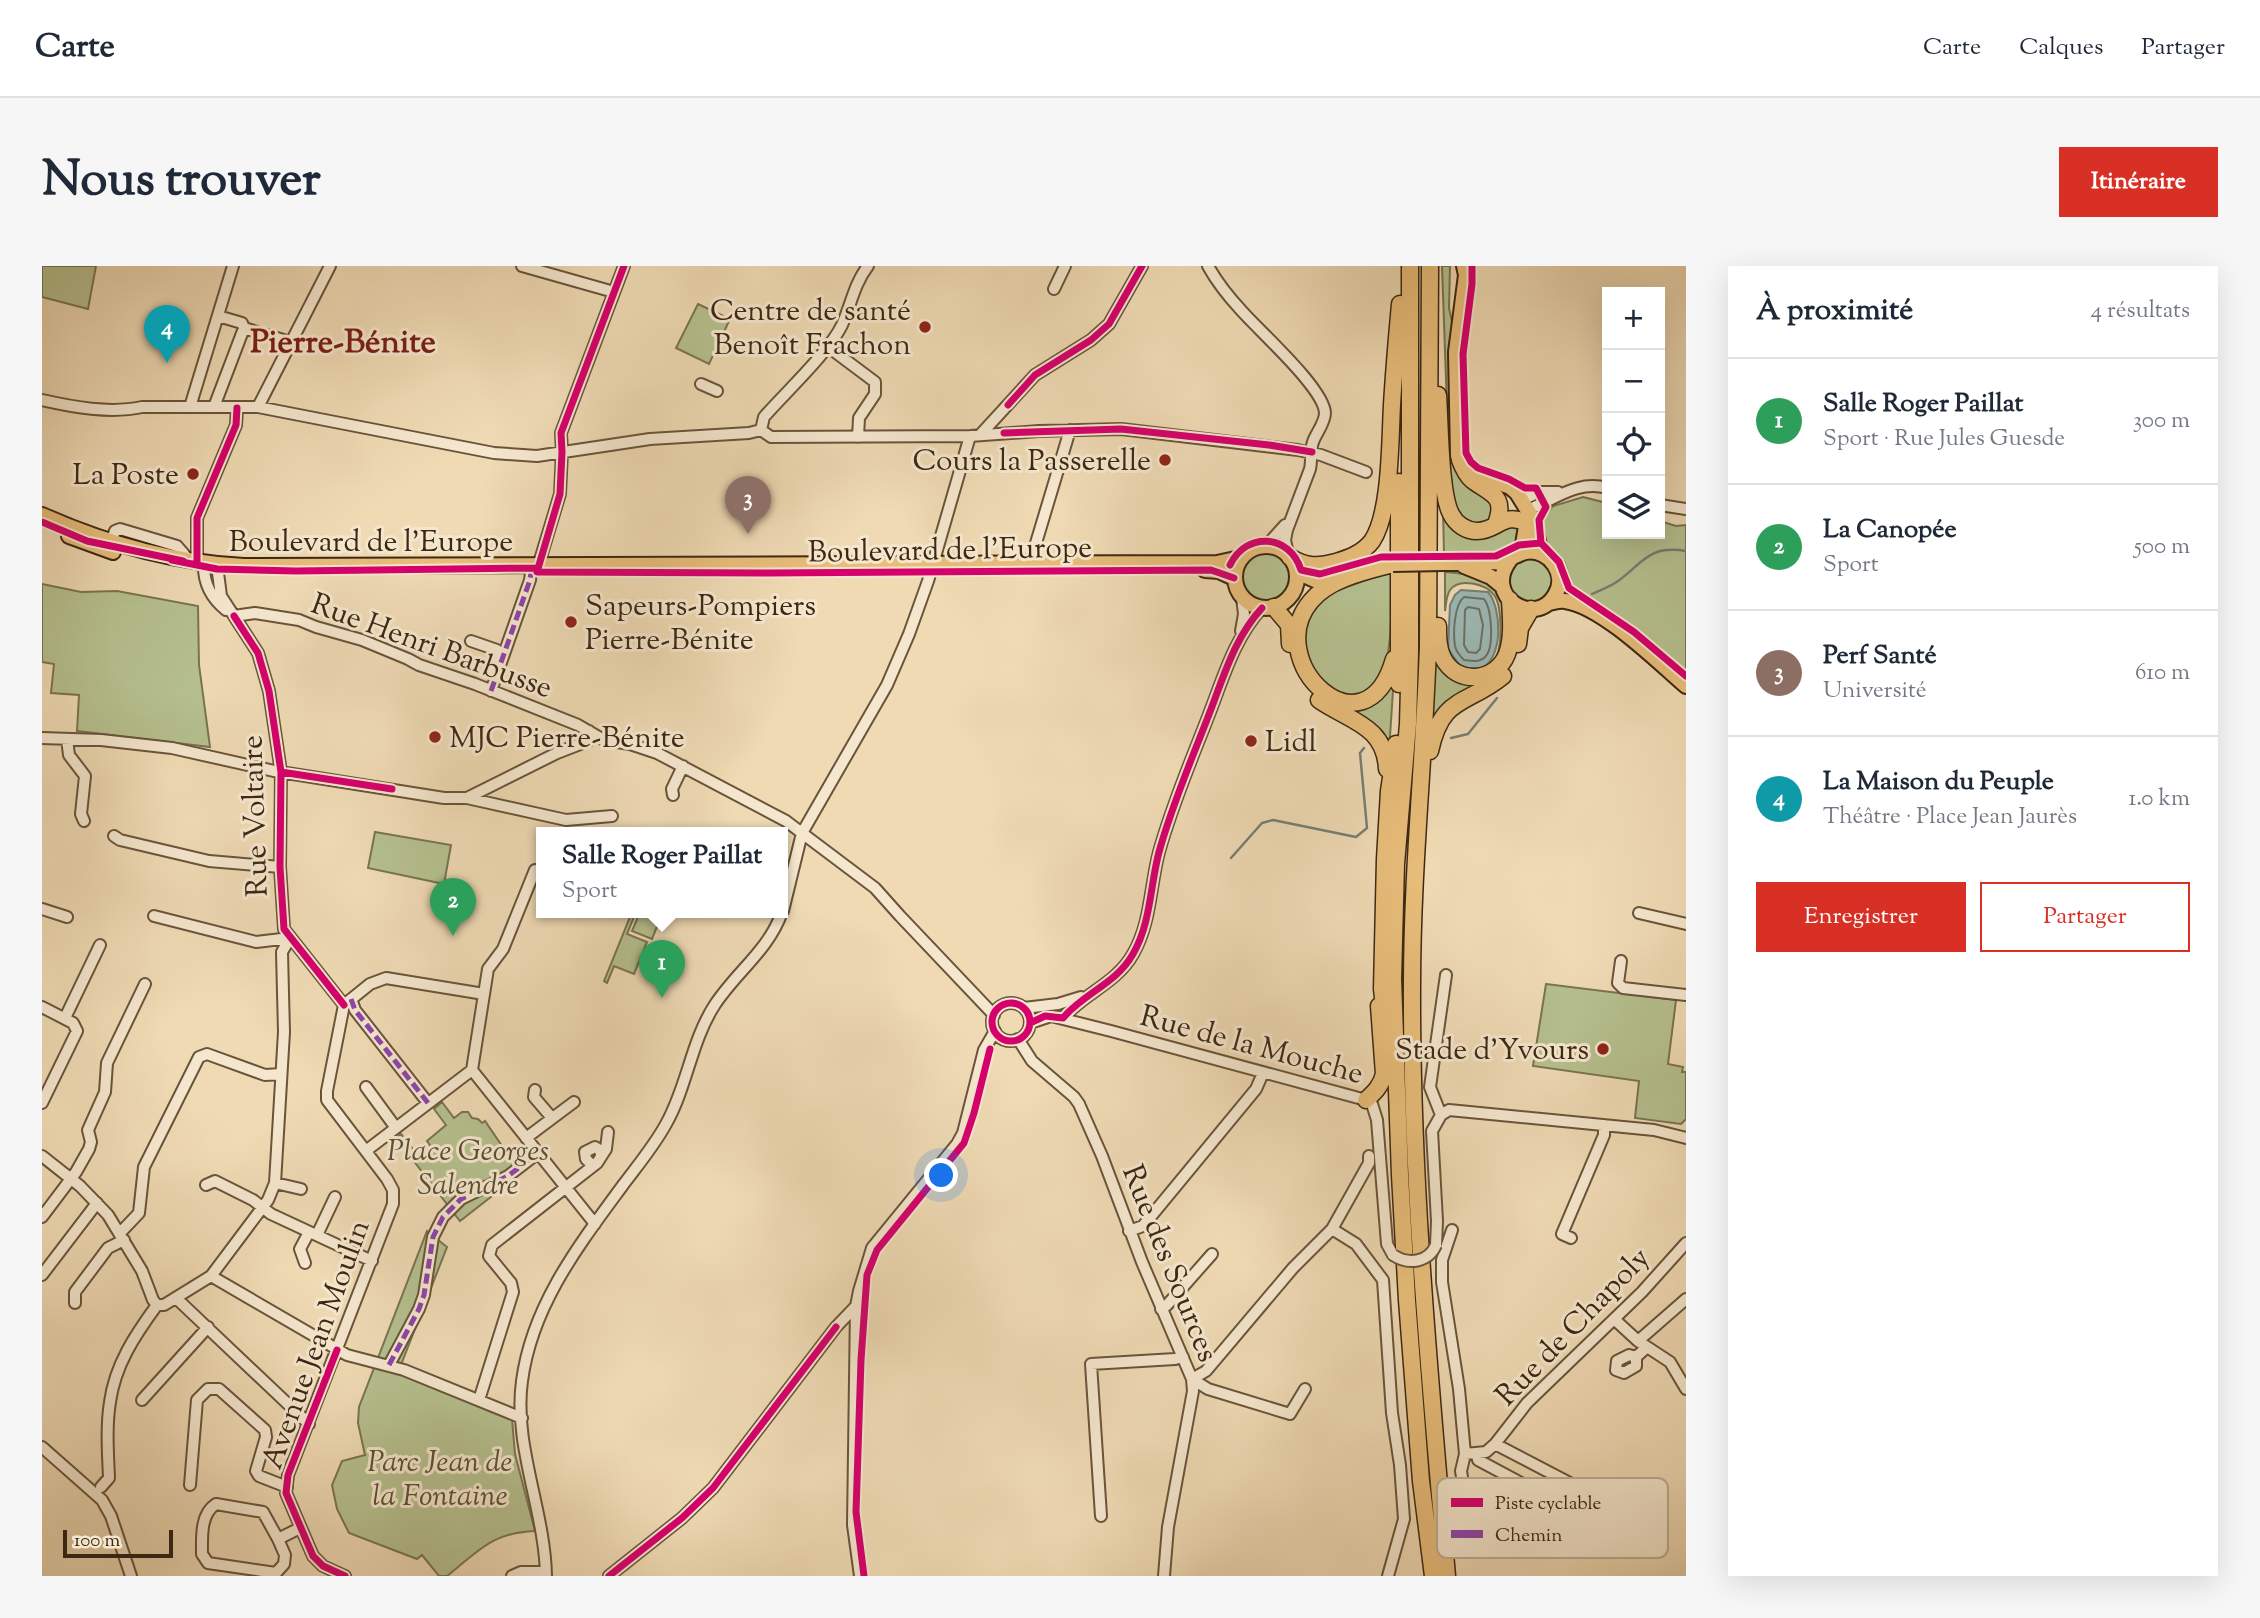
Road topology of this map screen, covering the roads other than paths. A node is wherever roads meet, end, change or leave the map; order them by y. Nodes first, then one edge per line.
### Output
1 (233, 266) edge
2 (330, 266) edge
3 (522, 266) edge
4 (624, 266) edge
5 (868, 266) edge
6 (1065, 266) edge
7 (1142, 266) edge
8 (1208, 266) edge
9 (1400, 266) edge
10 (1410, 266) edge
11 (1430, 266) edge
12 (1464, 266) edge
13 (1054, 289) dead end
14 (614, 292) junction
15 (1400, 304) junction
16 (218, 316) junction
17 (244, 328) junction
18 (290, 342) junction
19 (827, 346) junction
20 (701, 384) dead end
21 (717, 391) dead end
22 (1438, 396) junction
23 (42, 400) edge
24 (1008, 405) junction
25 (190, 407) junction
26 (214, 407) junction
27 (258, 407) junction
28 (237, 408) junction
29 (761, 430) junction
30 (1070, 430) junction
31 (1004, 433) junction
32 (975, 436) junction
33 (858, 437) junction
34 (562, 452) junction
35 (1312, 452) junction
36 (1460, 460) junction
37 (1366, 472) dead end
38 (1602, 487) edge
39 (1665, 506) edge
40 (1686, 509) edge
41 (1292, 513) junction
42 (42, 515) edge
43 (1528, 515) junction
44 (1496, 524) junction
45 (42, 525) edge
46 (1267, 545) junction
47 (1541, 554) junction
48 (1240, 558) junction
49 (1514, 558) junction
50 (1292, 561) junction
51 (1030, 563) junction
52 (1394, 564) junction
53 (1460, 564) junction
54 (205, 565) junction
55 (932, 568) junction
56 (535, 569) junction
57 (1361, 569) junction
58 (1234, 578) junction
59 (1559, 584) junction
60 (1506, 593) junction
61 (1291, 596) junction
62 (1242, 598) junction
63 (1549, 603) junction
64 (1268, 608) junction
65 (1531, 609) junction
66 (1589, 610) junction
67 (233, 616) junction
68 (1240, 637) junction
69 (471, 641) dead end
70 (1398, 643) junction
71 (1686, 686) edge
72 (488, 690) junction
73 (570, 723) junction
74 (589, 731) junction
75 (42, 738) edge
76 (67, 739) junction
77 (621, 743) junction
78 (584, 744) junction
79 (682, 766) junction
80 (281, 772) junction
81 (1389, 791) junction
82 (673, 795) dead end
83 (467, 798) junction
84 (1418, 801) junction
85 (612, 816) dead end
86 (84, 821) dead end
87 (802, 833) junction
88 (114, 836) dead end
89 (280, 867) junction
90 (536, 870) dead end
91 (788, 882) edge
92 (42, 909) edge
93 (1639, 913) dead end
94 (154, 916) dead end
95 (67, 917) dead end
96 (780, 918) edge
97 (1686, 925) edge
98 (290, 938) junction
99 (100, 945) dead end
100 (1621, 961) dead end
101 (1446, 975) dead end
102 (145, 984) dead end
103 (968, 988) junction
104 (1382, 989) junction
105 (1094, 993) junction
106 (484, 994) junction
107 (1686, 995) edge
108 (347, 1002) junction
109 (1003, 1005) junction
110 (1049, 1005) junction
111 (42, 1007) edge
112 (1024, 1008) junction
113 (994, 1015) junction
114 (1065, 1015) junction
115 (65, 1018) junction
116 (1030, 1023) junction
117 (998, 1034) junction
118 (1018, 1039) junction
119 (1396, 1068) junction
120 (472, 1069) junction
121 (1263, 1073) junction
122 (281, 1074) junction
123 (366, 1087) dead end
124 (535, 1090) dead end
125 (1366, 1100) junction
126 (574, 1102) dead end
127 (42, 1103) edge
128 (428, 1103) junction
129 (1441, 1115) junction
130 (552, 1118) junction
131 (1604, 1125) junction
132 (397, 1128) junction
133 (1654, 1130) junction
134 (1686, 1130) edge
135 (608, 1132) dead end
136 (526, 1138) junction
137 (1686, 1138) edge
138 (367, 1150) junction
139 (538, 1153) junction
140 (42, 1156) edge
141 (1369, 1156) dead end
142 (70, 1178) junction
143 (275, 1183) junction
144 (206, 1185) dead end
145 (565, 1187) junction
146 (301, 1189) dead end
147 (335, 1197) dead end
148 (97, 1203) junction
149 (262, 1208) junction
150 (42, 1217) edge
151 (595, 1223) junction
152 (1332, 1229) junction
153 (1452, 1230) dead end
154 (1129, 1231) junction
155 (313, 1233) junction
156 (122, 1237) junction
157 (1571, 1238) dead end
158 (1686, 1243) edge
159 (1212, 1254) dead end
160 (372, 1261) junction
161 (304, 1263) dead end
162 (42, 1275) edge
163 (211, 1276) junction
164 (176, 1298) junction
165 (1686, 1299) edge
166 (75, 1303) dead end
167 (157, 1306) junction
168 (856, 1306) junction
169 (1161, 1309) junction
170 (1614, 1319) junction
171 (208, 1328) junction
172 (1643, 1344) junction
173 (337, 1350) junction
174 (1183, 1357) junction
175 (1636, 1357) dead end
176 (389, 1366) junction
177 (1192, 1379) junction
178 (1305, 1389) dead end
179 (1686, 1389) edge
180 (142, 1400) dead end
181 (479, 1401) junction
182 (522, 1418) junction
183 (309, 1424) junction
184 (1495, 1444) junction
185 (42, 1447) edge
186 (1465, 1454) junction
187 (1477, 1454) junction
188 (1439, 1478) edge
189 (1462, 1478) edge
190 (1512, 1478) edge
191 (1560, 1478) edge
192 (190, 1485) dead end
193 (101, 1487) dead end
194 (287, 1487) junction
195 (1101, 1516) dead end
196 (300, 1528) junction
197 (278, 1539) junction
198 (1446, 1558) edge
199 (546, 1574) edge
200 (131, 1576) edge
201 (345, 1576) edge
202 (512, 1576) edge
203 (609, 1576) edge
204 (860, 1576) edge
205 (1164, 1576) edge
206 (1388, 1576) edge
207 (1433, 1576) edge
208 (1447, 1576) edge

1 - 16 street
2 - 18 street
3 - 14 street
4 - 14 street
5 - 19 street
6 - 13 street
7 - 24 street
8 - 35 street
9 - 15 highway
10 - 119 highway
11 - 22 highway
11 - 84 highway
12 - 36 main road
14 - 34 street
15 - 50 highway
15 - 70 highway
16 - 17 street
16 - 25 street
17 - 18 street
17 - 26 street
18 - 27 street
19 - 29 street
19 - 33 street
20 - 21 street
22 - 44 highway
22 - 60 highway
23 - 25 street
24 - 31 street
24 - 32 street
25 - 26 street
26 - 28 street
27 - 28 street
27 - 34 street
28 - 54 street, Rue Voltaire
29 - 33 street
29 - 34 street
30 - 31 street
30 - 35 street
30 - 51 street
31 - 32 street
32 - 33 street
32 - 55 street
34 - 56 street
35 - 37 street
35 - 41 street
36 - 43 main road
36 - 44 highway
38 - 43 street
39 - 40 street
41 - 46 street
41 - 50 street
42 - 54 main road, Boulevard de l'Europe
43 - 44 highway
43 - 47 main road
43 - 49 main road
45 - 54 main road, Boulevard de l'Europe
46 - 48 main road
46 - 50 main road
47 - 49 main road
47 - 59 main road
48 - 51 main road, Boulevard de l'Europe
48 - 58 main road
49 - 53 main road
49 - 60 main road
50 - 57 main road
50 - 61 main road
51 - 55 main road, Boulevard de l'Europe
52 - 53 main road, bridge
52 - 57 main road
52 - 70 highway
53 - 60 main road
54 - 56 main road, Boulevard de l'Europe
54 - 67 street, Rue Voltaire
55 - 56 main road, Boulevard de l'Europe
55 - 58 main road, Boulevard de l'Europe
55 - 87 street
56 - 72 street
57 - 61 main road
58 - 62 main road
59 - 63 main road
59 - 66 main road
60 - 65 main road
61 - 64 main road
62 - 64 main road
62 - 68 street
63 - 65 main road
63 - 66 main road
64 - 68 street
64 - 81 highway
65 - 84 highway
66 - 71 main road
67 - 72 street, Rue Henri Barbusse
67 - 80 street, Rue Voltaire
68 - 105 street
69 - 72 street
70 - 81 highway
72 - 73 street, Rue Henri Barbusse
73 - 74 street, Rue Henri Barbusse
73 - 78 street, Rue Henri Barbusse
74 - 77 street, Rue Henri Barbusse
74 - 78 street
75 - 76 street
76 - 80 street
76 - 86 street
77 - 78 street, Rue Henri Barbusse
77 - 79 street, Rue Henri Barbusse
78 - 83 street
79 - 82 street
79 - 87 street, Rue Henri Barbusse
80 - 83 street
80 - 89 street, Rue Voltaire
81 - 104 highway
83 - 85 street
84 - 188 highway
87 - 91 street
87 - 103 street, Rue Henri Barbusse
88 - 89 street
89 - 98 street, Rue Voltaire
90 - 106 street
92 - 95 street
93 - 97 street
94 - 98 street
96 - 151 street
98 - 108 street
98 - 122 street, Rue Voltaire
99 - 115 street
100 - 107 street
101 - 129 street
102 - 142 street
103 - 109 street, Rue Henri Barbusse
103 - 113 street, Rue Henri Barbusse
104 - 119 highway
104 - 125 highway
105 - 110 street
105 - 114 street
106 - 108 street
106 - 120 street
108 - 128 street
108 - 138 street, Avenue Jean Moulin
109 - 112 street
109 - 113 street
110 - 112 street
110 - 114 street, Rue de la Mouche
111 - 115 street
112 - 116 street
113 - 117 street
114 - 116 street, Rue de la Mouche
114 - 121 street, Rue de la Mouche
115 - 127 street
116 - 118 street
117 - 118 street
117 - 168 street
118 - 154 street, Rue des Sources
119 - 207 highway
120 - 128 street
120 - 136 street
121 - 125 street, Rue de la Mouche
121 - 154 street
122 - 143 street, Rue Voltaire
122 - 156 street
123 - 132 street
124 - 130 street
125 - 129 street, Rue de la Mouche, bridge
126 - 130 street
128 - 132 street
129 - 131 street
130 - 136 street
131 - 133 street
131 - 157 street
132 - 138 street
133 - 134 street
133 - 137 street
135 - 145 street
136 - 139 street
138 - 160 street, Avenue Jean Moulin
139 - 145 street
139 - 176 street
140 - 142 street
141 - 152 street
142 - 148 street
142 - 150 street
143 - 146 street
143 - 149 street, Rue Voltaire
144 - 149 street
145 - 151 street
145 - 181 street
147 - 155 street
148 - 156 street
148 - 162 street
149 - 155 street
149 - 163 street, Rue Voltaire
151 - 182 street
152 - 177 street
152 - 206 street
153 - 186 street, Rue de Chapoly
154 - 169 street, Rue des Sources
155 - 160 street
155 - 161 street
156 - 166 street
156 - 167 street
158 - 170 street, Rue de Chapoly
159 - 169 street
160 - 173 street, Avenue Jean Moulin
163 - 164 street, Rue Voltaire
163 - 173 street
164 - 167 street, Rue Voltaire
164 - 171 street
165 - 172 street
167 - 193 street
168 - 203 street
168 - 204 street
169 - 174 street, Rue des Sources
170 - 172 street
170 - 184 street, Rue de Chapoly
171 - 180 street
171 - 183 street
172 - 175 street
172 - 179 street
173 - 176 street
173 - 183 street, Avenue Jean Moulin
174 - 177 street, Rue des Sources
174 - 195 street
176 - 181 street
177 - 178 street
177 - 205 street, Rue des Sources
181 - 182 street
182 - 199 street
183 - 194 street, Avenue Jean Moulin
184 - 187 street, Rue de Chapoly
184 - 191 street, Rue de Chapoly
185 - 200 street
186 - 187 street, Rue de Chapoly
186 - 189 street, Rue de Chapoly
187 - 190 street
192 - 194 street
194 - 196 street, Avenue Jean Moulin
196 - 197 street
196 - 201 street, Avenue Jean Moulin
197 - 197 street
198 - 208 highway
199 - 202 street

